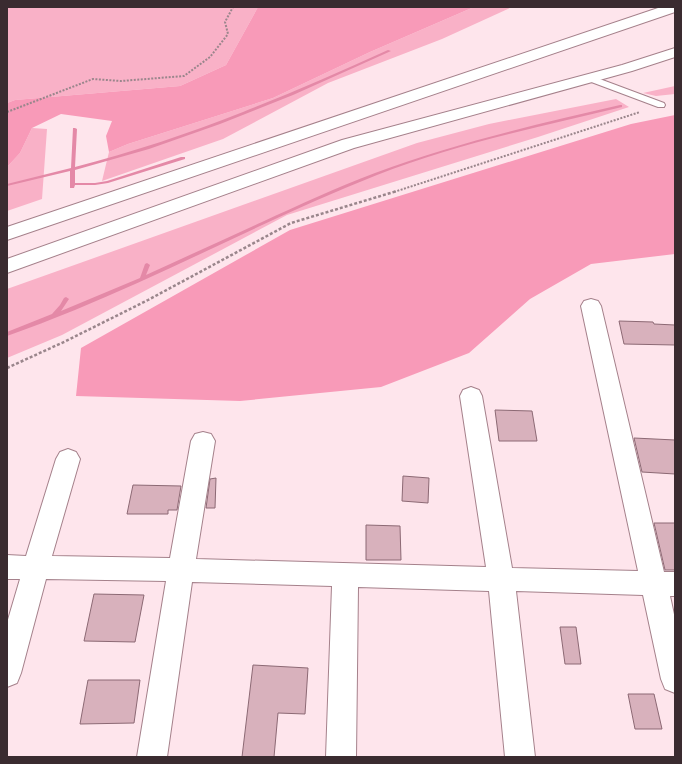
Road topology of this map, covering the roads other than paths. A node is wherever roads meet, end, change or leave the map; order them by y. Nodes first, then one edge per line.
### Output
1 (675, 7) edge
2 (675, 52) edge
3 (589, 78) junction
4 (661, 105) road end
5 (7, 234) edge
6 (7, 266) edge
7 (591, 306) dead end
8 (471, 396) dead end
9 (203, 442) dead end
10 (68, 459) dead end
11 (7, 567) edge
12 (36, 567) junction
13 (181, 570) junction
14 (345, 575) junction
15 (501, 579) junction
16 (664, 584) edge
17 (7, 673) edge
18 (675, 679) edge
19 (152, 757) edge
20 (341, 757) edge
21 (520, 757) edge

1 - 5 main road
2 - 3 main road
3 - 4 lane
3 - 6 main road
7 - 16 main road
8 - 15 main road
9 - 13 main road
10 - 12 main road
11 - 12 main road
12 - 13 main road
12 - 17 main road
13 - 14 main road
13 - 19 main road
14 - 15 main road
14 - 20 main road
15 - 16 main road
15 - 21 main road
16 - 18 main road

